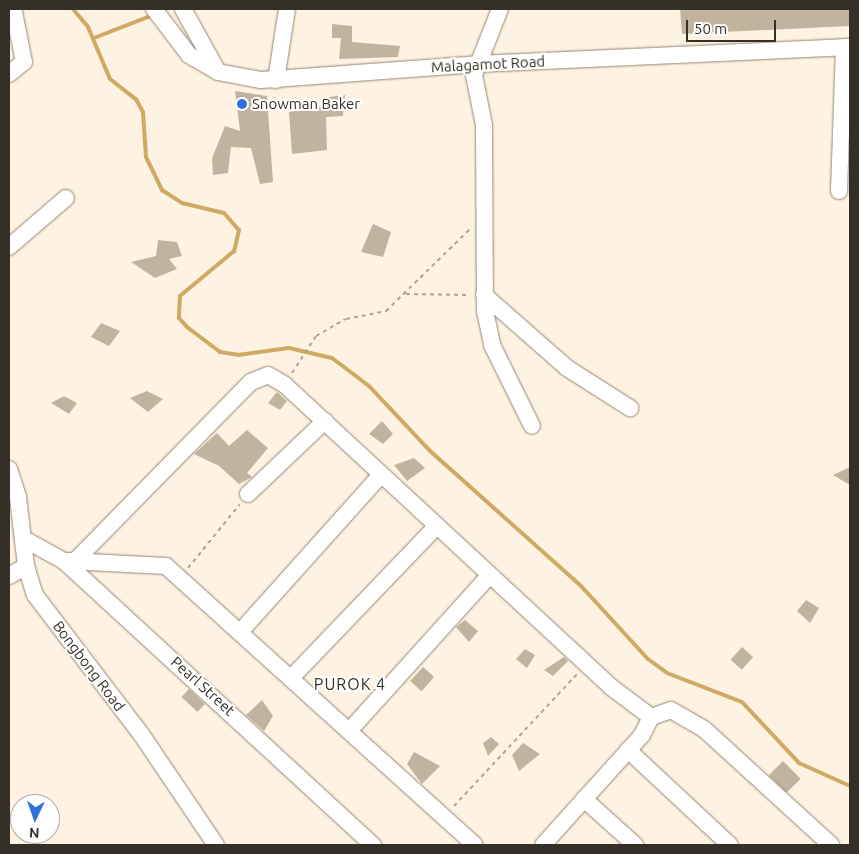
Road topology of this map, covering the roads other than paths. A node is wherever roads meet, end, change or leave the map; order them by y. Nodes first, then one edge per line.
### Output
1 (154, 9) edge
2 (287, 9) edge
3 (500, 9) edge
4 (14, 12) dead end
5 (185, 13) edge
6 (847, 47) edge
7 (477, 64) junction
8 (218, 72) junction
9 (9, 74) edge
10 (276, 80) junction
11 (839, 191) dead end
12 (66, 198) dead end
13 (9, 247) edge
14 (484, 295) junction
15 (630, 408) dead end
16 (325, 421) junction
17 (532, 426) dead end
18 (9, 469) edge
19 (381, 475) junction
20 (248, 494) road end
21 (436, 527) junction
22 (24, 539) junction
23 (69, 561) junction
24 (26, 566) junction
25 (490, 575) junction
26 (9, 576) edge
27 (240, 632) junction
28 (291, 678) junction
29 (651, 717) junction
30 (349, 731) junction
31 (628, 750) junction
32 (584, 799) junction
33 (632, 844) edge
34 (216, 845) edge
35 (373, 845) edge
36 (475, 845) edge
37 (543, 845) edge
38 (730, 845) edge
39 (831, 845) edge

1 - 8 street, Malagamot Road
2 - 10 street
3 - 7 street
4 - 9 street
5 - 8 street
6 - 7 street, Malagamot Road
6 - 11 street
7 - 10 street, Malagamot Road
7 - 14 street
8 - 10 street, Malagamot Road
12 - 13 street
14 - 15 street
14 - 17 street
16 - 19 street
16 - 20 street
16 - 23 street
18 - 22 street, Bongbong Road
19 - 21 street
19 - 27 street
21 - 25 street
21 - 28 street
22 - 23 street, Pearl Street
22 - 24 street, Bongbong Road
23 - 27 street
23 - 35 street, Pearl Street
24 - 26 street
24 - 34 street, Bongbong Road
25 - 29 street
25 - 30 street
27 - 28 street
28 - 30 street
29 - 31 street
29 - 39 street
30 - 36 street
31 - 32 street
31 - 38 street
32 - 33 street
32 - 37 street

